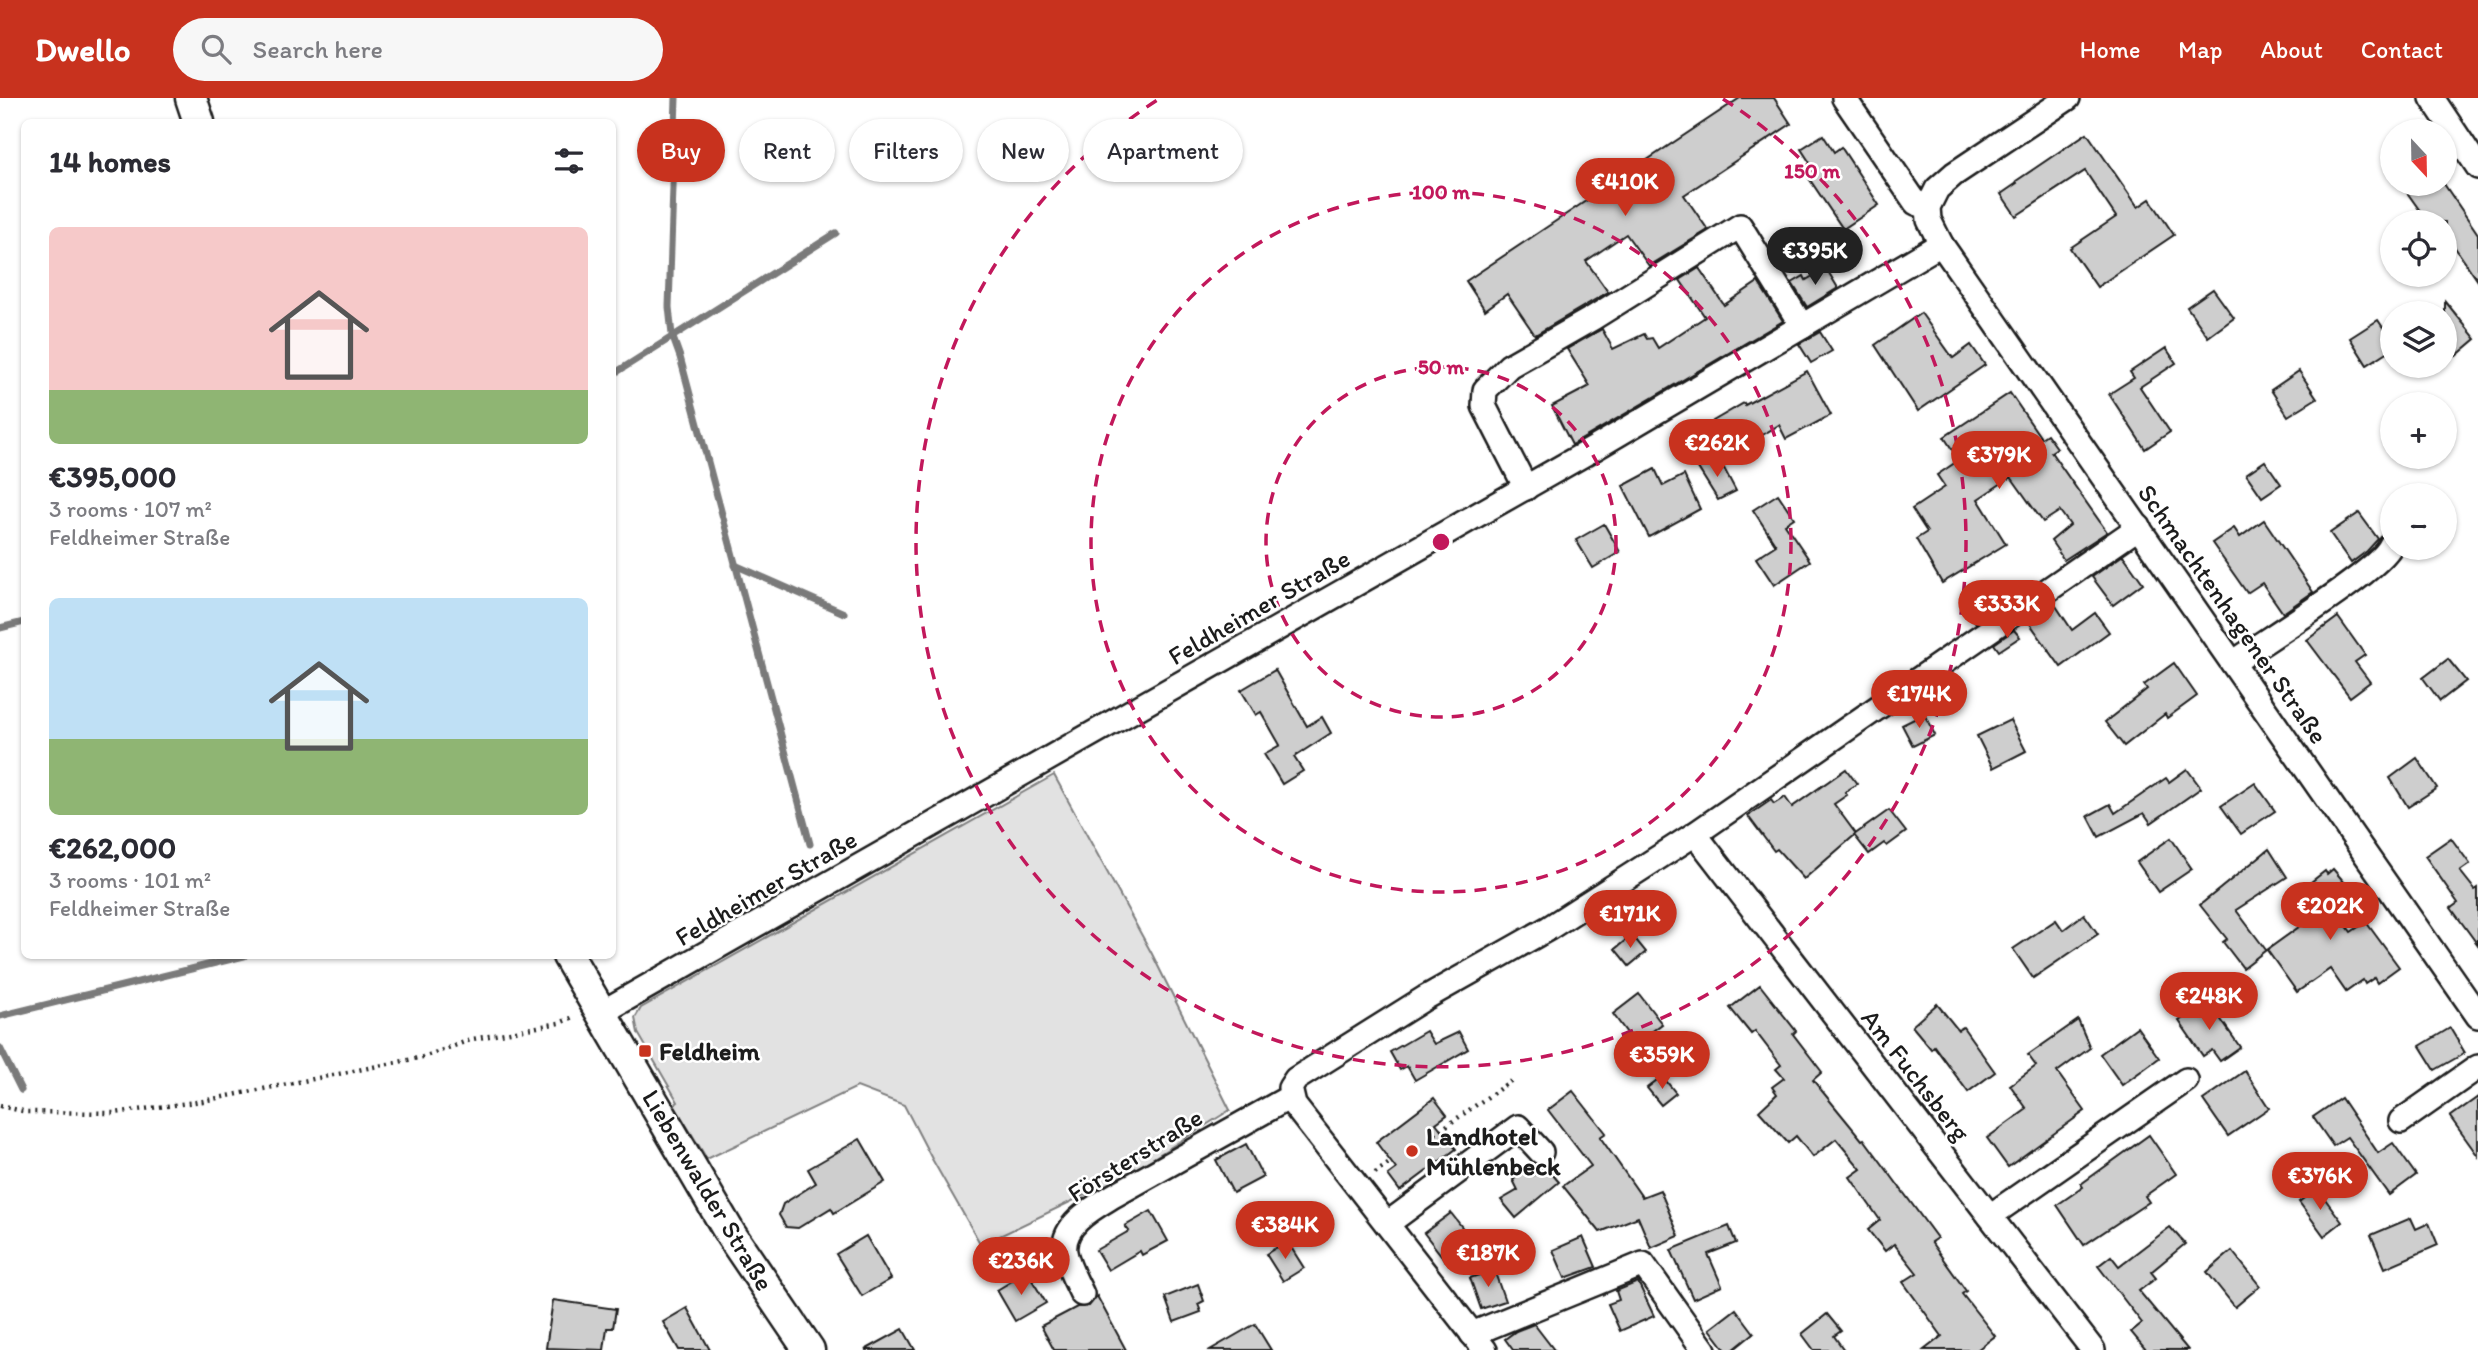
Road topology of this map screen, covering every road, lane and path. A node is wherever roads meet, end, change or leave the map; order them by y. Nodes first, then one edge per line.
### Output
1 (191, 98) edge
2 (1844, 98) edge
3 (2068, 98) edge
4 (2432, 98) edge
5 (198, 119) edge
6 (2478, 167) edge
7 (1928, 207) junction
8 (1941, 244) junction
9 (1802, 326) junction
10 (1526, 488) junction
11 (2139, 527) junction
12 (2380, 559) edge
13 (2233, 663) junction
14 (1695, 834) junction
15 (570, 959) edge
16 (599, 1009) junction
17 (2478, 1016) edge
18 (2478, 1067) edge
19 (1512, 1080) dead end
20 (2186, 1080) dead end
21 (1292, 1101) junction
22 (0, 1107) edge
23 (2402, 1121) dead end
24 (1429, 1138) dead end
25 (1541, 1152) dead end
26 (1990, 1216) junction
27 (1387, 1224) junction
28 (1082, 1294) dead end
29 (1479, 1342) edge
30 (809, 1350) edge
31 (1704, 1350) edge
32 (2093, 1350) edge

1 - 5 main road
2 - 7 street
3 - 7 street
4 - 6 street
7 - 8 street, Schmachtenhagener Straße
8 - 9 street, Feldheimer Straße
8 - 11 street, Schmachtenhagener Straße
9 - 10 street, Feldheimer Straße
9 - 10 street
10 - 16 street, Feldheimer Straße
11 - 13 street, Schmachtenhagener Straße
11 - 14 street
12 - 13 street
13 - 17 street, Schmachtenhagener Straße
14 - 21 street
14 - 26 street, Am Fuchsberg
15 - 16 main road, Liebenwalder Straße
16 - 22 path
16 - 30 main road, Liebenwalder Straße
18 - 23 street
19 - 24 path
20 - 26 street
21 - 27 street
21 - 28 street, Försterstraße
25 - 27 street
26 - 32 street, Am Fuchsberg
27 - 29 street
29 - 31 street

